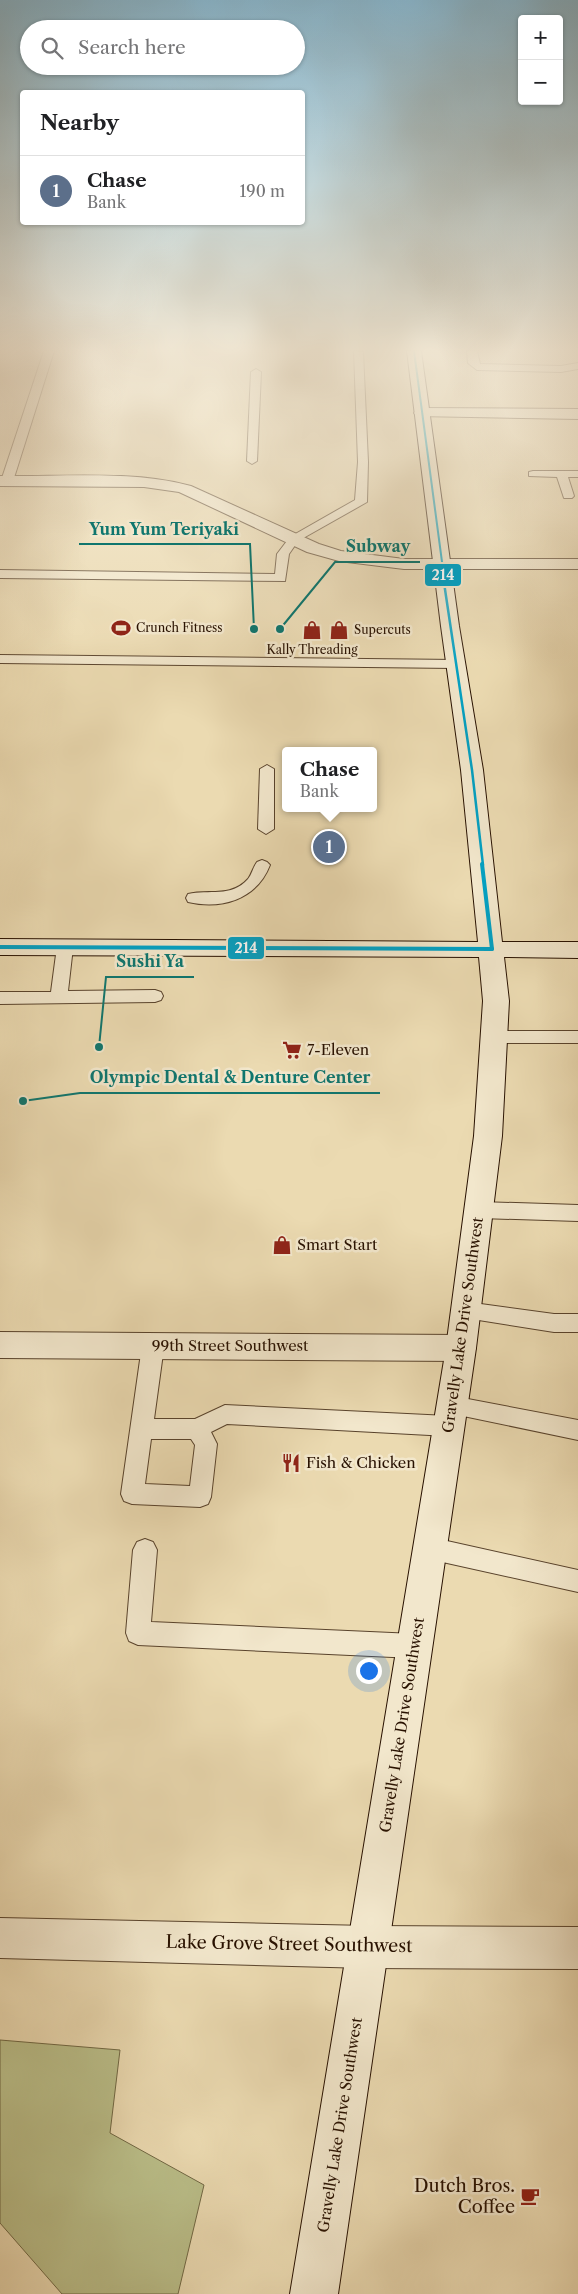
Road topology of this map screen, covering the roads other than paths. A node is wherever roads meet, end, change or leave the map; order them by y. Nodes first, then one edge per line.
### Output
1 (11, 458) edge
2 (363, 458) edge
3 (428, 458) edge
4 (533, 474) dead end
5 (562, 474) junction
6 (578, 474) edge
7 (3, 481) edge
8 (568, 496) dead end
9 (294, 539) junction
10 (443, 564) junction
11 (578, 564) edge
12 (0, 574) edge
13 (0, 659) edge
14 (456, 664) junction
15 (267, 769) dead end
16 (266, 829) dead end
17 (262, 865) dead end
18 (194, 898) dead end
19 (0, 947) edge
20 (65, 947) junction
21 (492, 949) junction
22 (578, 950) edge
23 (155, 996) dead end
24 (0, 998) edge
25 (59, 998) junction
26 (494, 1037) junction
27 (578, 1037) edge
28 (480, 1210) junction
29 (578, 1212) edge
30 (466, 1310) junction
31 (578, 1323) edge
32 (0, 1344) edge
33 (153, 1346) junction
34 (461, 1348) junction
35 (225, 1414) joint
36 (450, 1415) junction
37 (197, 1429) junction
38 (141, 1430) junction
39 (578, 1430) edge
40 (429, 1548) junction
41 (145, 1550) dead end
42 (578, 1582) edge
43 (414, 1646) junction
44 (0, 1938) edge
45 (368, 1947) junction
46 (578, 1948) edge
47 (314, 2294) edge

1 - 7 lane
2 - 9 lane
3 - 10 main road, Gravelly Lake Drive Southwest
4 - 5 lane
5 - 6 lane
5 - 8 lane
7 - 9 main road
9 - 10 main road
9 - 12 lane
10 - 11 main road
10 - 14 main road, Gravelly Lake Drive Southwest
13 - 14 lane
14 - 21 main road, Gravelly Lake Drive Southwest
15 - 16 lane
17 - 18 lane
19 - 20 main road
20 - 21 main road
20 - 25 lane
21 - 22 main road
21 - 26 main road, Gravelly Lake Drive Southwest
23 - 25 lane
24 - 25 lane
26 - 27 lane
26 - 28 main road, Gravelly Lake Drive Southwest
28 - 29 lane
28 - 30 main road, Gravelly Lake Drive Southwest
30 - 31 lane
30 - 34 main road, Gravelly Lake Drive Southwest
32 - 33 main road, 99th Street Southwest
33 - 34 main road, 99th Street Southwest
33 - 38 lane
34 - 36 main road, Gravelly Lake Drive Southwest
35 - 36 lane
35 - 37 lane
36 - 39 lane
36 - 40 main road, Gravelly Lake Drive Southwest
37 - 38 lane
37 - 38 lane
40 - 42 lane
40 - 43 main road, Gravelly Lake Drive Southwest
41 - 43 lane
43 - 45 main road, Gravelly Lake Drive Southwest
44 - 45 main road, Lake Grove Street Southwest
45 - 46 main road, Lake Grove Street Southwest
45 - 47 main road, Gravelly Lake Drive Southwest

